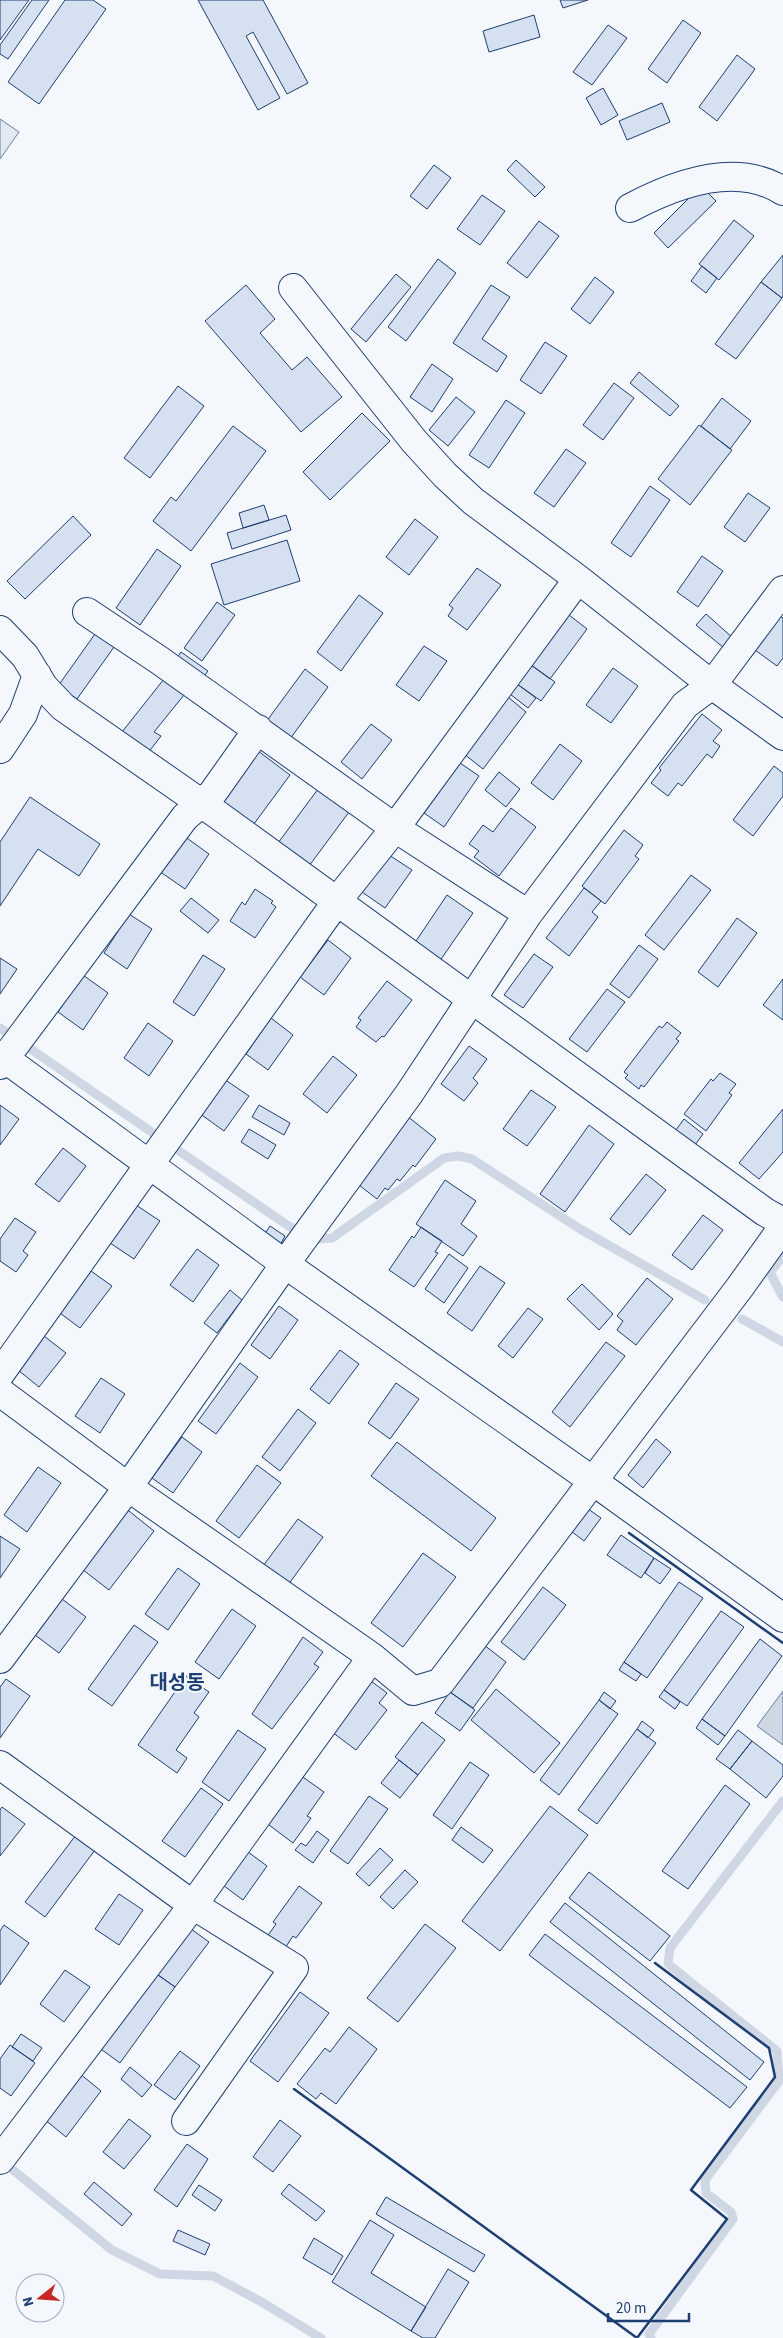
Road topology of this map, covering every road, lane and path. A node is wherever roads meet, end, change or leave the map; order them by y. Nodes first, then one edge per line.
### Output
1 (783, 192) edge
2 (630, 208) dead end
3 (293, 288) dead end
4 (578, 579) junction
5 (783, 590) edge
6 (87, 612) dead end
7 (0, 630) edge
8 (37, 675) junction
9 (712, 685) junction
10 (258, 729) junction
11 (783, 736) edge
12 (0, 749) edge
13 (201, 804) junction
14 (395, 828) junction
15 (337, 901) junction
16 (528, 914) junction
17 (473, 1000) junction
18 (8, 1053) edge
19 (160, 1149) junction
20 (783, 1222) edge
21 (783, 1227) edge
22 (298, 1246) junction
23 (0, 1374) edge
24 (0, 1392) edge
25 (593, 1481) junction
26 (128, 1487) junction
27 (783, 1618) edge
28 (372, 1657) junction
29 (0, 1659) edge
30 (0, 1765) edge
31 (193, 1905) junction
32 (186, 2121) dead end
33 (0, 2160) edge

1 - 2 street
3 - 4 street
4 - 9 street
4 - 14 street
5 - 9 street
6 - 10 street
7 - 8 street
8 - 12 street
8 - 13 street
9 - 11 street
9 - 16 street
10 - 13 street
10 - 14 street
13 - 15 street
13 - 18 street
14 - 15 street
14 - 16 street
15 - 17 street
15 - 19 street
16 - 17 street
17 - 20 street
17 - 22 street
18 - 19 street
19 - 22 street
19 - 23 street
21 - 25 street
22 - 25 street
22 - 26 street
24 - 26 street
25 - 27 street
25 - 28 street
26 - 28 street
26 - 29 street
28 - 31 street
30 - 31 street
31 - 32 street
31 - 33 street

